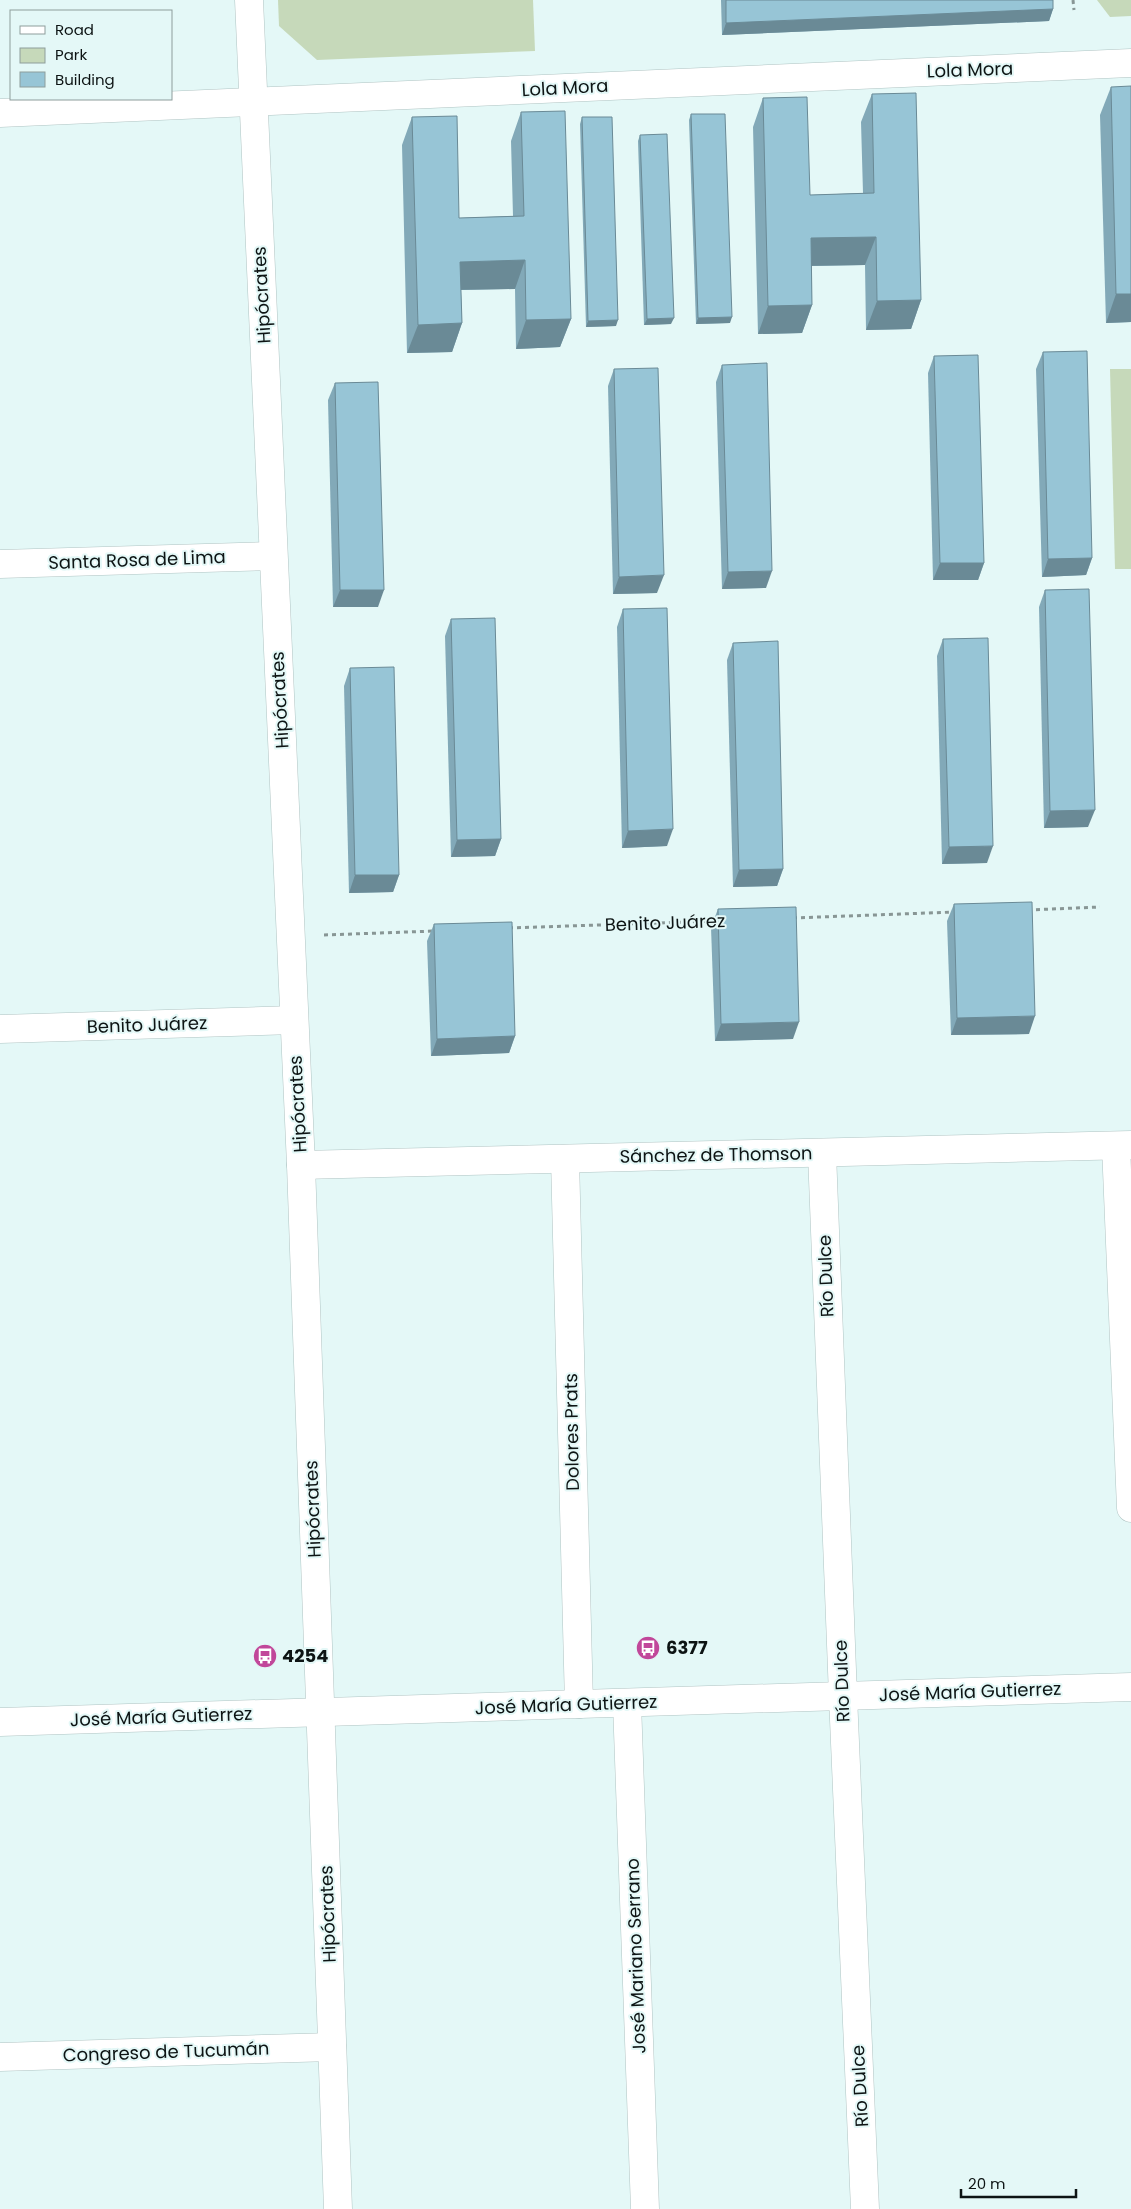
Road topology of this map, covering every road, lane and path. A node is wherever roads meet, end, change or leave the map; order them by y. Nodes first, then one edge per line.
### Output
1 (249, 0) edge
2 (1073, 0) edge
3 (1074, 10) dead end
4 (1131, 63) edge
5 (253, 102) junction
6 (0, 112) edge
7 (273, 556) junction
8 (0, 564) edge
9 (1100, 907) dead end
10 (1020, 910) edge
11 (960, 912) edge
12 (790, 918) edge
13 (720, 921) edge
14 (500, 929) edge
15 (440, 931) edge
16 (291, 936) junction
17 (294, 1020) junction
18 (0, 1029) edge
19 (1123, 1146) edge
20 (822, 1153) junction
21 (565, 1158) junction
22 (301, 1165) junction
23 (1131, 1508) edge
24 (1131, 1687) edge
25 (843, 1696) junction
26 (627, 1703) junction
27 (579, 1704) junction
28 (320, 1712) junction
29 (0, 1722) edge
30 (332, 2047) junction
31 (0, 2057) edge
32 (338, 2209) edge
33 (646, 2209) edge
34 (866, 2209) edge

1 - 5 street, Hipócrates
2 - 3 path
4 - 5 street, Lola Mora
5 - 6 street, Lola Mora
5 - 7 street, Hipócrates
7 - 8 street, Santa Rosa de Lima
7 - 16 street, Hipócrates
9 - 10 path
11 - 12 path
13 - 14 path, Benito Juárez
15 - 16 path
16 - 17 street, Hipócrates
17 - 18 street, Benito Juárez
17 - 22 street, Hipócrates
19 - 20 street, Sánchez de Thomson
19 - 23 street
20 - 21 street, Sánchez de Thomson
20 - 25 street, Río Dulce
21 - 22 street, Sánchez de Thomson
21 - 27 street, Dolores Prats
22 - 28 street, Hipócrates
24 - 25 street, José María Gutierrez
25 - 26 street, José María Gutierrez
25 - 34 street, Río Dulce
26 - 27 street, José María Gutierrez
26 - 33 street, José Mariano Serrano
27 - 28 street, José María Gutierrez
28 - 29 street, José María Gutierrez
28 - 30 street, Hipócrates
30 - 31 street, Congreso de Tucumán
30 - 32 street, Hipócrates

